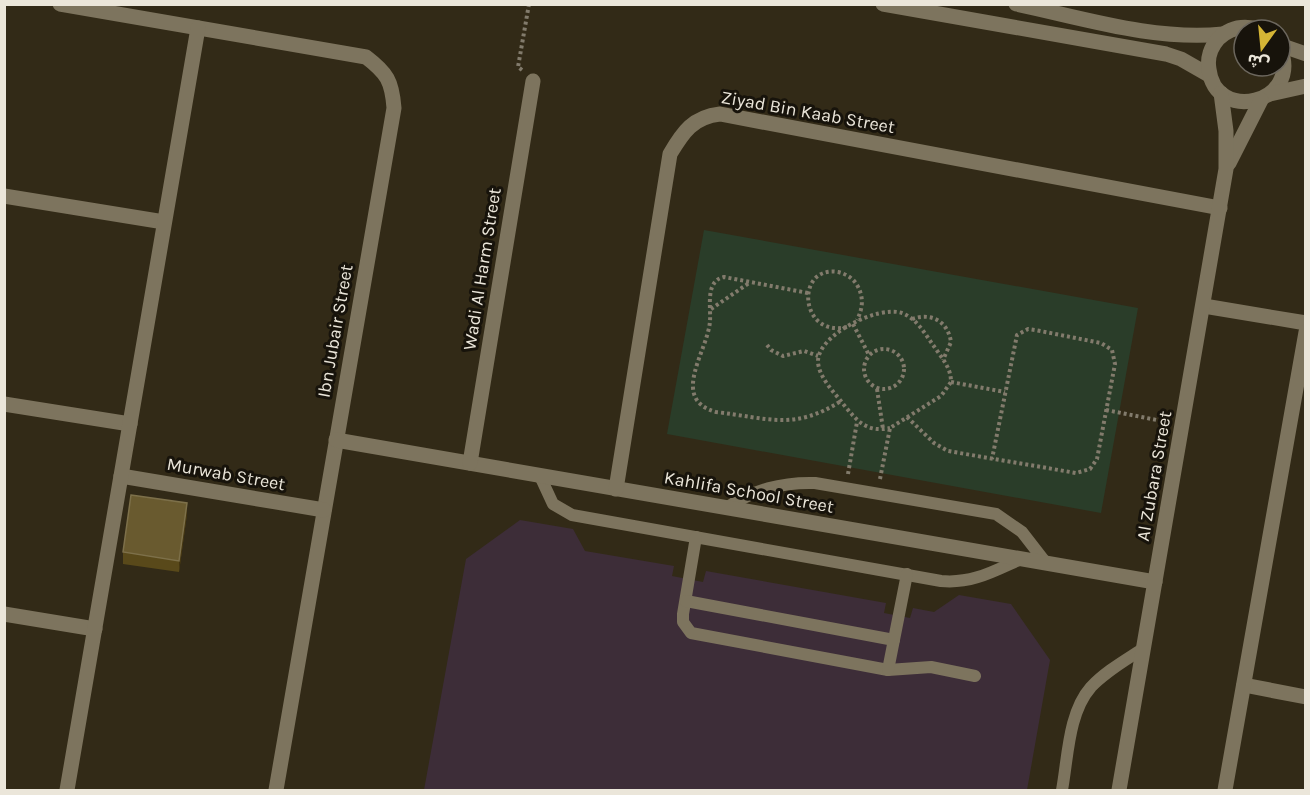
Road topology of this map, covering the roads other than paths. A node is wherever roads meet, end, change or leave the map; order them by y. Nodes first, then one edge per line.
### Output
1 (60, 4) edge
2 (883, 4) edge
3 (1016, 4) edge
4 (946, 10) edge
5 (198, 28) junction
6 (1232, 31) edge
7 (1223, 34) junction
8 (1209, 75) junction
9 (1280, 78) edge
10 (533, 81) road end
11 (1305, 86) edge
12 (1221, 93) junction
13 (1265, 97) junction
14 (1226, 169) junction
15 (4, 196) edge
16 (1220, 208) junction
17 (164, 222) junction
18 (1204, 306) junction
19 (1305, 323) edge
20 (1305, 332) edge
21 (4, 404) edge
22 (130, 424) junction
23 (336, 440) junction
24 (470, 463) junction
25 (121, 476) junction
26 (540, 476) junction
27 (616, 489) junction
28 (726, 508) junction
29 (324, 510) junction
30 (696, 537) junction
31 (1021, 559) junction
32 (1046, 563) junction
33 (907, 574) junction
34 (1155, 582) junction
35 (686, 601) junction
36 (4, 614) edge
37 (95, 629) junction
38 (894, 640) junction
39 (1144, 648) junction
40 (888, 670) junction
41 (975, 676) dead end
42 (1244, 685) junction
43 (1305, 697) edge
44 (67, 790) edge
45 (276, 790) edge
46 (1062, 790) edge
47 (1119, 790) edge
48 (1226, 790) edge

1 - 5 street, Ibn Jubair Street
2 - 4 street
3 - 7 street
4 - 8 street
5 - 17 street
5 - 23 street, Ibn Jubair Street
6 - 7 street
7 - 8 street
8 - 12 street
9 - 13 street, Al Zubara Street
10 - 24 street, Wadi Al Harm Street
11 - 13 street
12 - 13 street
12 - 14 street, Al Zubara Street
13 - 14 street, Al Zubara Street
14 - 16 street, Al Zubara Street
15 - 17 street
16 - 18 street, Al Zubara Street
16 - 27 street, Ziyad Bin Kaab Street
17 - 22 street
18 - 19 street
18 - 34 street, Al Zubara Street
20 - 42 street
21 - 22 street
22 - 25 street
23 - 24 street, Kahlifa School Street
23 - 29 street, Ibn Jubair Street
24 - 26 street, Kahlifa School Street
25 - 29 street, Murwab Street
25 - 37 street
26 - 27 street, Kahlifa School Street
26 - 30 lane
27 - 28 street, Kahlifa School Street
28 - 31 street, Kahlifa School Street
28 - 32 lane
29 - 45 street, Ibn Jubair Street
30 - 33 lane
30 - 35 lane
31 - 32 street, Kahlifa School Street
31 - 33 lane
32 - 34 street, Kahlifa School Street
33 - 38 lane
34 - 39 street, Al Zubara Street
35 - 38 lane
35 - 40 lane
36 - 37 street
37 - 44 street
38 - 40 lane
39 - 46 lane
39 - 47 street, Al Zubara Street
40 - 41 lane
42 - 43 street
42 - 48 street

